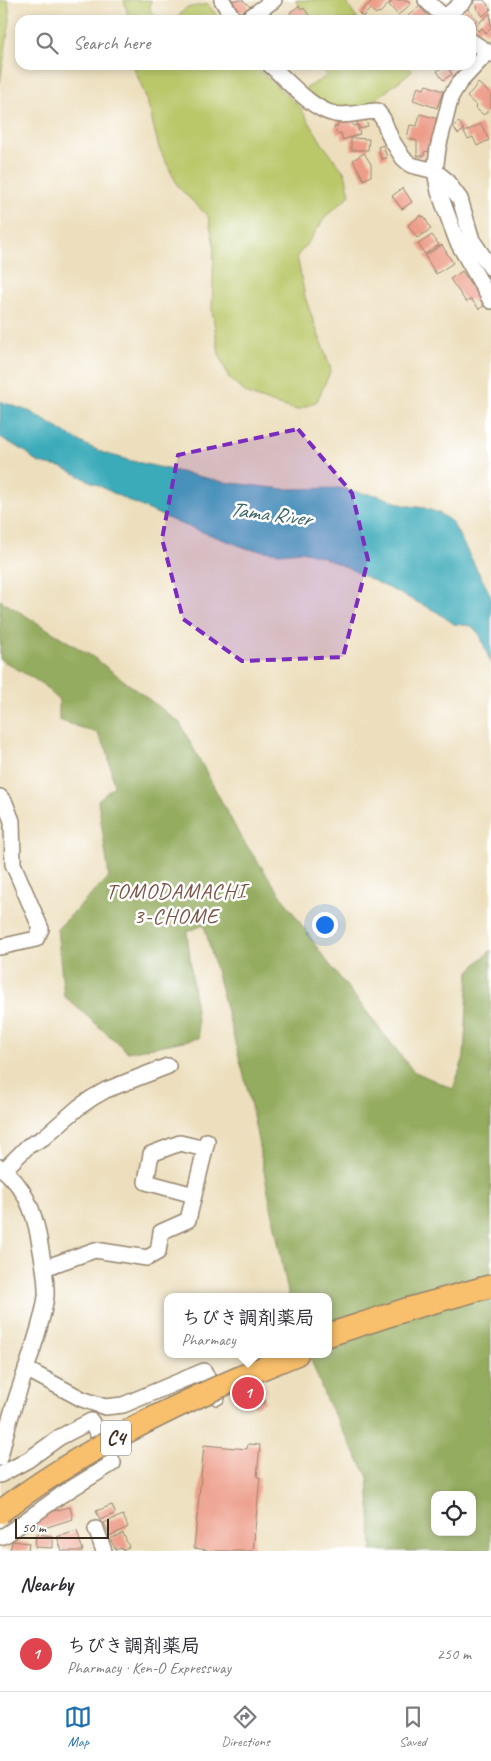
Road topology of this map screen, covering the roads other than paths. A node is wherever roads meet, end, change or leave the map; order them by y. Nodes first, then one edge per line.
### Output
1 (222, 0) edge
2 (274, 0) edge
3 (426, 0) edge
4 (465, 0) edge
5 (231, 15) edge
6 (253, 15) edge
7 (442, 15) edge
8 (450, 15) edge
9 (476, 45) edge
10 (489, 54) edge
11 (476, 67) edge
12 (276, 70) edge
13 (472, 70) edge
14 (435, 171) junction
15 (491, 268) edge
16 (491, 301) edge
17 (0, 797) edge
18 (0, 947) edge
19 (168, 1066) dead end
20 (2, 1168) edge
21 (194, 1195) junction
22 (44, 1268) junction
23 (491, 1286) edge
24 (491, 1294) edge
25 (332, 1334) edge
26 (332, 1342) edge
27 (267, 1358) edge
28 (288, 1358) edge
29 (26, 1369) junction
30 (262, 1379) dead end
31 (0, 1458) edge
32 (0, 1476) edge
33 (0, 1494) edge
34 (0, 1512) edge
35 (96, 1529) dead end
36 (0, 1537) edge
37 (104, 1551) edge

1 - 5 street
2 - 6 street
3 - 7 street
4 - 8 street
9 - 10 street
10 - 11 street
12 - 14 street
13 - 14 street
14 - 15 street
14 - 16 street
17 - 18 street
19 - 20 street
20 - 22 street
21 - 21 street
21 - 22 street
22 - 29 street
23 - 25 highway
24 - 26 highway
27 - 33 highway, C4
28 - 34 highway, C4, bridge
29 - 30 street
29 - 31 street
32 - 36 street
35 - 37 street

